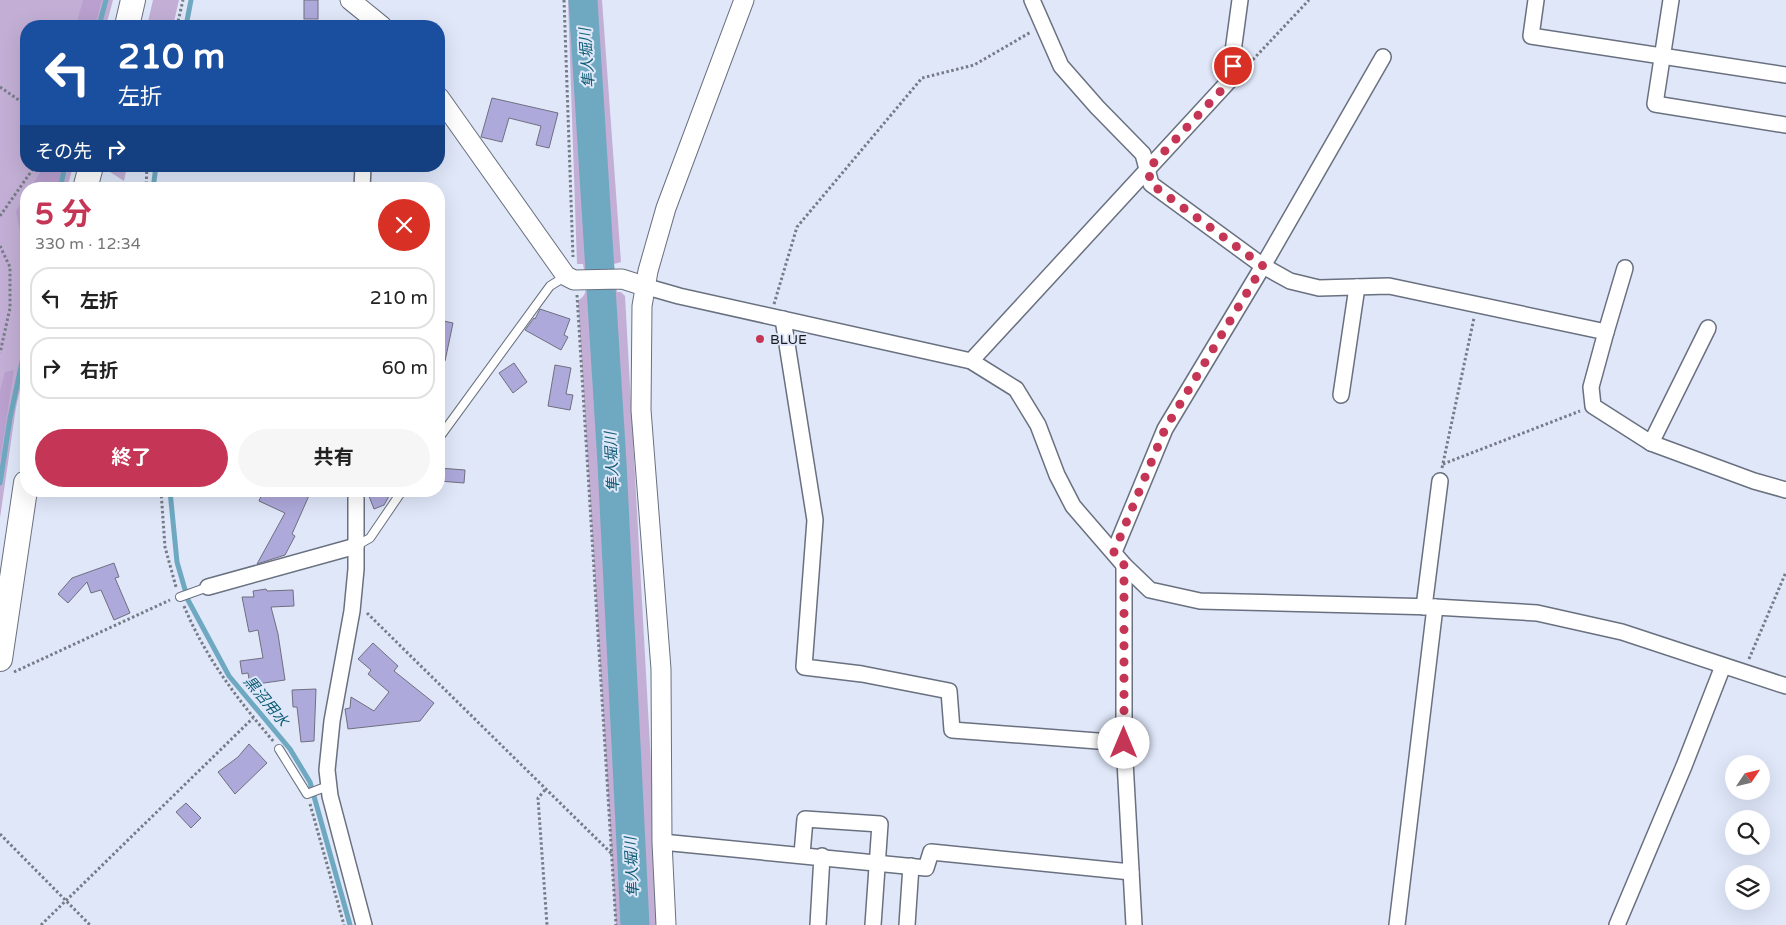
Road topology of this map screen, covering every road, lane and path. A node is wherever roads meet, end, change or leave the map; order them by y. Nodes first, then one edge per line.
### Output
1 (133, 0) edge
2 (182, 0) edge
3 (350, 0) edge
4 (564, 0) edge
5 (744, 0) edge
6 (1032, 0) edge
7 (1309, 0) edge
8 (1536, 0) edge
9 (1672, 0) edge
10 (1242, 1) edge
11 (128, 20) edge
12 (178, 20) edge
13 (372, 20) edge
14 (1042, 26) junction
15 (1383, 56) dead end
16 (1662, 58) junction
17 (1786, 75) edge
18 (1230, 81) junction
19 (0, 88) edge
20 (20, 101) edge
21 (445, 105) edge
22 (1786, 125) edge
23 (1148, 169) junction
24 (20, 187) edge
25 (0, 216) edge
26 (0, 246) edge
27 (1263, 266) junction
28 (1625, 268) dead end
29 (574, 278) junction
30 (644, 286) junction
31 (1357, 287) junction
32 (1476, 305) junction
33 (777, 317) junction
34 (1708, 328) dead end
35 (1606, 332) junction
36 (0, 351) edge
37 (971, 361) junction
38 (1341, 395) dead end
39 (1592, 406) junction
40 (445, 430) edge
41 (1651, 443) junction
42 (1442, 464) junction
43 (1440, 481) joint
44 (1786, 490) edge
45 (24, 497) edge
46 (161, 497) edge
47 (356, 497) edge
48 (398, 497) edge
49 (356, 546) junction
50 (1114, 552) junction
51 (1124, 565) junction
52 (1786, 572) edge
53 (208, 587) joint
54 (181, 597) junction
55 (1430, 607) junction
56 (352, 611) junction
57 (5, 666) edge
58 (1723, 666) junction
59 (1743, 672) junction
60 (1786, 686) edge
61 (254, 718) junction
62 (1124, 743) junction
63 (279, 749) joint
64 (323, 787) junction
65 (545, 790) junction
66 (309, 793) junction
67 (0, 834) edge
68 (662, 842) junction
69 (612, 854) junction
70 (802, 854) junction
71 (822, 856) junction
72 (876, 862) junction
73 (911, 866) junction
74 (1131, 872) junction
75 (66, 900) junction
76 (41, 925) edge
77 (90, 925) edge
78 (344, 925) edge
79 (364, 925) edge
80 (547, 925) edge
81 (616, 925) edge
82 (666, 925) edge
83 (818, 925) edge
84 (873, 925) edge
85 (907, 925) edge
86 (1134, 925) edge
87 (1397, 925) edge
88 (1617, 925) edge

1 - 11 main road
2 - 12 path
3 - 13 street
4 - 29 path
5 - 30 street
6 - 14 street
7 - 18 path
8 - 16 street
9 - 16 street
10 - 18 street
14 - 23 street
14 - 33 path
15 - 27 street
16 - 17 street
16 - 22 street
18 - 23 street
19 - 20 path
21 - 29 street
23 - 27 street
23 - 37 street
24 - 25 path
26 - 36 path
27 - 31 street
27 - 50 street
28 - 35 street
29 - 30 street
29 - 40 lane
29 - 69 path
30 - 33 street
30 - 68 street
31 - 32 street
31 - 38 street
32 - 35 street
32 - 42 path
33 - 37 street
33 - 62 street
34 - 41 street
35 - 39 street
37 - 50 street
39 - 41 street
39 - 42 path
41 - 44 street
42 - 43 path
43 - 55 street
45 - 57 main road
46 - 54 path
47 - 49 street
48 - 49 lane
49 - 53 street
49 - 56 street
50 - 51 street
51 - 55 street
51 - 62 street
52 - 59 path
53 - 54 lane
54 - 57 path
54 - 61 path
55 - 58 street
55 - 87 street
56 - 64 street
56 - 65 path
58 - 59 street
58 - 88 street
59 - 60 street
61 - 63 path
61 - 75 path
62 - 74 street
63 - 66 lane
64 - 66 lane
64 - 79 street
65 - 69 path
65 - 80 path
66 - 78 path
67 - 75 path
68 - 70 street
68 - 82 street
69 - 81 path
70 - 71 street
70 - 72 street
71 - 72 street
71 - 83 street
72 - 73 street
72 - 84 street
73 - 74 street
73 - 85 street
74 - 86 street
75 - 76 path
75 - 77 path

